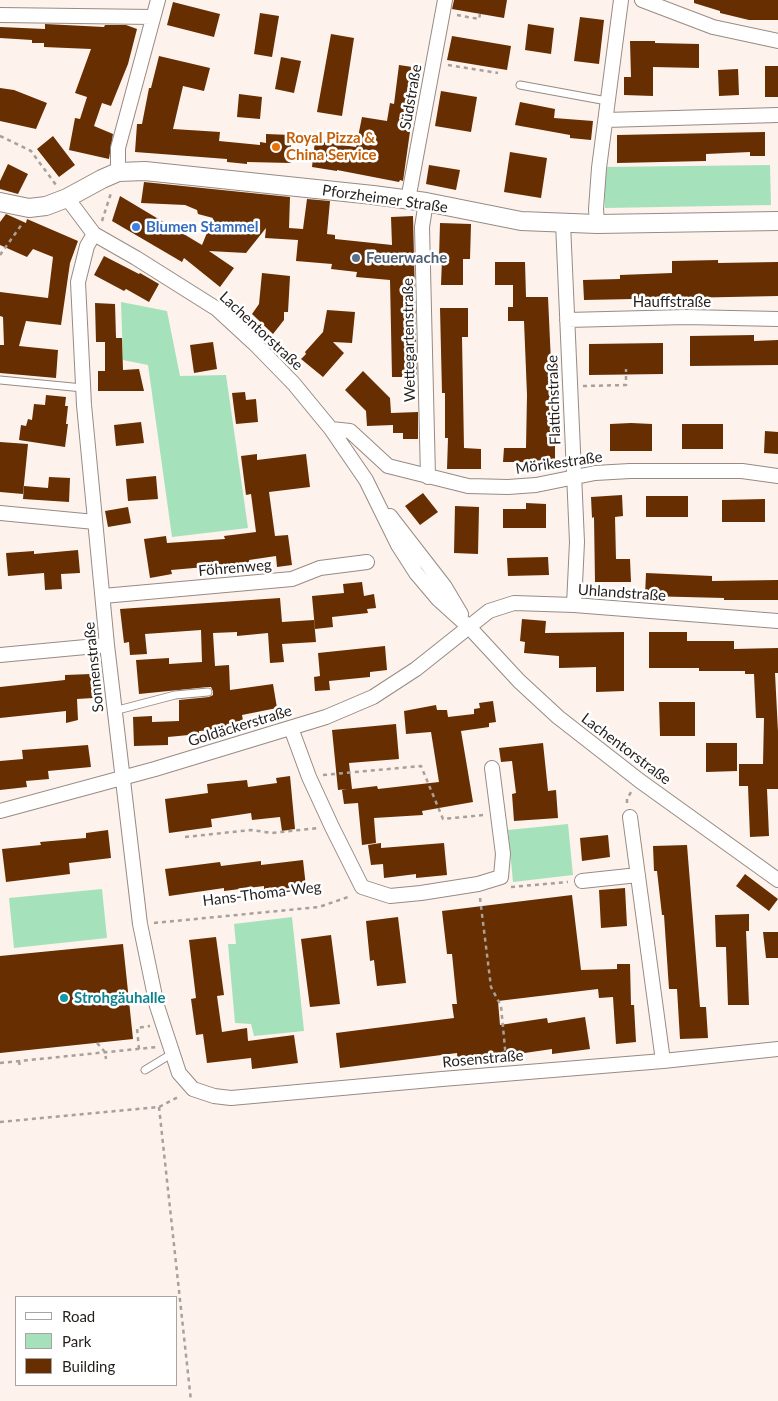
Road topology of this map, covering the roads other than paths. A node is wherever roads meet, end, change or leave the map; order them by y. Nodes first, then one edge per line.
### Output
1 (158, 0) edge
2 (621, 0) edge
3 (642, 0) edge
4 (444, 7) edge
5 (0, 16) edge
6 (153, 17) junction
7 (778, 41) edge
8 (520, 85) dead end
9 (608, 101) junction
10 (778, 115) edge
11 (606, 120) junction
12 (118, 172) junction
13 (66, 198) junction
14 (408, 200) junction
15 (0, 202) edge
16 (426, 202) junction
17 (778, 221) edge
18 (563, 223) junction
19 (597, 224) junction
20 (95, 235) junction
21 (778, 319) edge
22 (566, 320) junction
23 (0, 380) edge
24 (83, 388) junction
25 (331, 429) junction
26 (778, 476) edge
27 (428, 477) junction
28 (573, 478) junction
29 (0, 513) edge
30 (95, 522) junction
31 (367, 562) dead end
32 (103, 596) junction
33 (574, 605) junction
34 (778, 622) edge
35 (469, 627) junction
36 (107, 645) junction
37 (0, 655) edge
38 (208, 692) dead end
39 (114, 711) junction
40 (291, 728) junction
41 (492, 768) dead end
42 (123, 778) junction
43 (0, 811) edge
44 (630, 818) dead end
45 (638, 875) junction
46 (778, 880) edge
47 (582, 881) road end
48 (172, 1049) junction
49 (778, 1049) edge
50 (663, 1061) junction
51 (145, 1070) dead end
52 (192, 1089) joint

1 - 6 street
2 - 9 street
3 - 7 street
4 - 14 street, Südstraße
5 - 6 street
6 - 12 street
8 - 9 lane
9 - 11 street
10 - 11 street
11 - 19 street
12 - 13 street, Pforzheimer Straße
12 - 14 street, Pforzheimer Straße
13 - 15 street, Pforzheimer Straße
13 - 20 street, Lachentorstraße
14 - 16 street, Pforzheimer Straße
16 - 18 street, Pforzheimer Straße
16 - 27 street, Wettegartenstraße
17 - 19 street, Pforzheimer Straße
18 - 19 street, Pforzheimer Straße
18 - 22 street, Flattichstraße
20 - 24 street, Sonnenstraße
20 - 25 street, Lachentorstraße
21 - 22 street, Hauffstraße
22 - 28 street, Flattichstraße
23 - 24 lane
24 - 30 street, Sonnenstraße
25 - 27 street, Mörikestraße
25 - 35 street, Lachentorstraße
26 - 28 street, Mörikestraße
27 - 28 street, Mörikestraße
28 - 33 street, Flattichstraße
29 - 30 street
30 - 32 street, Sonnenstraße
31 - 32 street, Föhrenweg
32 - 36 street, Sonnenstraße
33 - 34 street, Uhlandstraße
33 - 35 street, Uhlandstraße
35 - 40 street, Goldäckerstraße
35 - 46 street, Lachentorstraße
36 - 37 street
36 - 39 street, Sonnenstraße
38 - 39 lane
39 - 42 street, Sonnenstraße
40 - 41 street
40 - 42 street, Goldäckerstraße
42 - 43 street, Goldäckerstraße
42 - 48 street, Sonnenstraße
44 - 45 street
45 - 47 street
45 - 50 street
48 - 51 lane
48 - 52 street, Sonnenstraße
49 - 50 street, Rosenstraße
50 - 52 street, Rosenstraße

